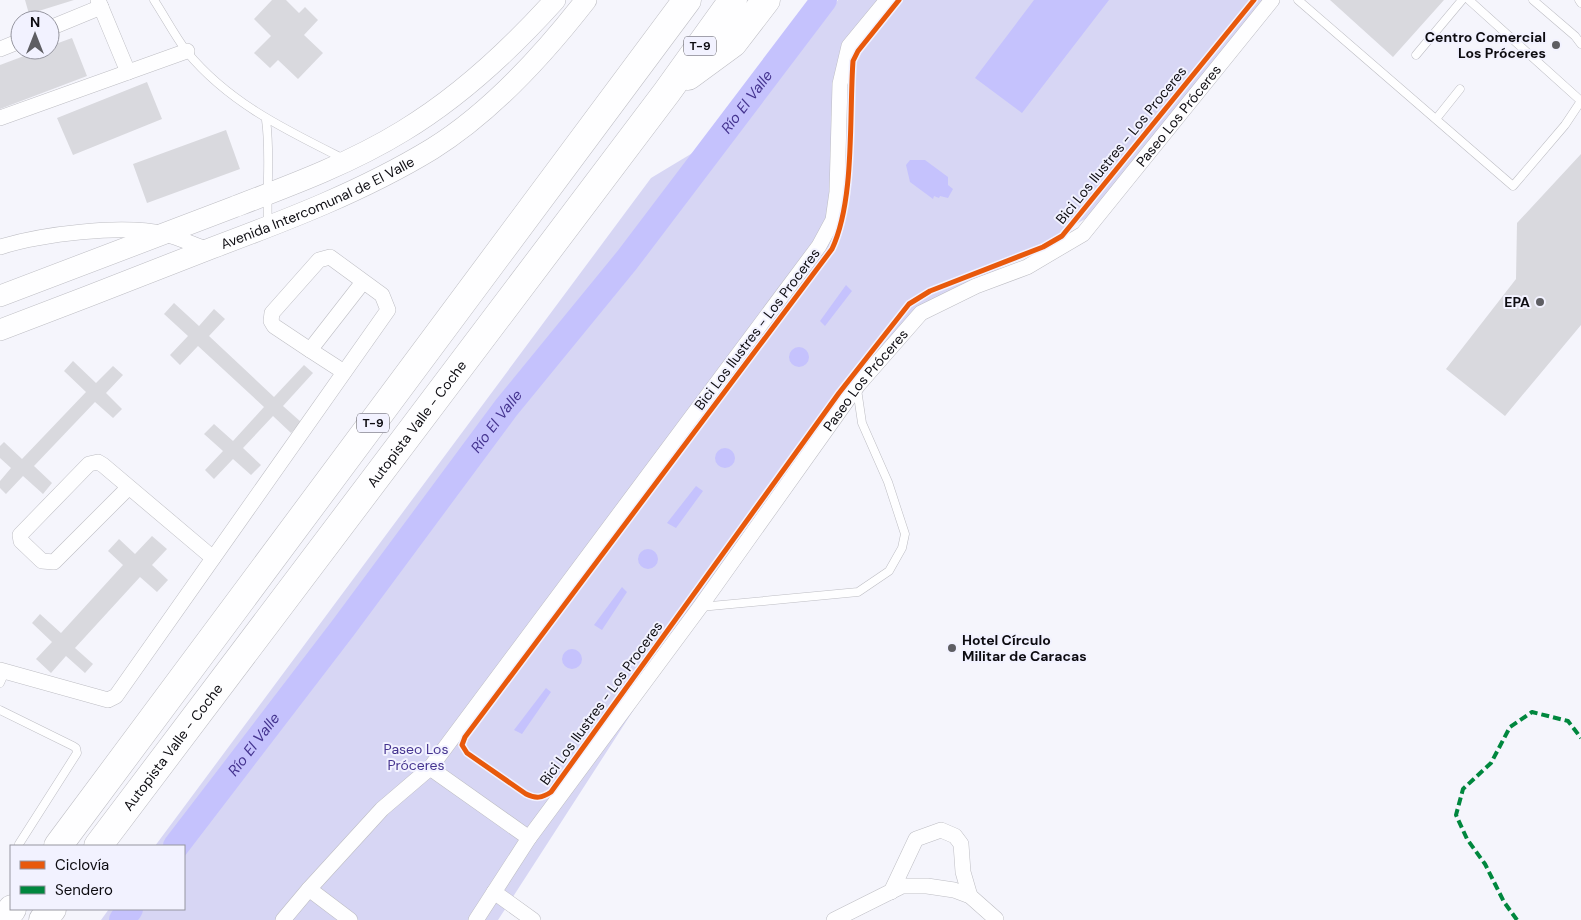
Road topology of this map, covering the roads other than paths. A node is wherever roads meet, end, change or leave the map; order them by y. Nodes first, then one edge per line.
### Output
1 (154, 0) edge
2 (555, 0) edge
3 (586, 0) edge
4 (687, 0) edge
5 (733, 0) edge
6 (766, 0) edge
7 (887, 0) edge
8 (1272, 0) edge
9 (1298, 0) edge
10 (1462, 0) edge
11 (1469, 0) edge
12 (1533, 0) edge
13 (1579, 0) edge
14 (1581, 3) edge
15 (100, 4) edge
16 (60, 23) edge
17 (1581, 44) edge
18 (187, 51) junction
19 (1416, 55) dead end
20 (128, 72) junction
21 (1460, 88) dead end
22 (667, 92) junction
23 (1581, 101) edge
24 (0, 118) edge
25 (1436, 119) junction
26 (266, 120) junction
27 (348, 161) junction
28 (266, 194) junction
29 (268, 227) junction
30 (164, 234) junction
31 (0, 247) edge
32 (209, 250) junction
33 (363, 282) junction
34 (0, 296) edge
35 (0, 330) edge
36 (310, 350) junction
37 (344, 372) junction
38 (857, 388) junction
39 (129, 487) junction
40 (213, 558) junction
41 (700, 607) junction
42 (2, 675) edge
43 (0, 710) edge
44 (430, 768) junction
45 (529, 838) junction
46 (19, 844) dead end
47 (59, 845) edge
48 (99, 845) edge
49 (309, 889) junction
50 (494, 892) junction
51 (891, 892) junction
52 (970, 896) junction
53 (51, 910) edge
54 (996, 919) edge
55 (43, 920) edge
56 (283, 920) edge
57 (350, 920) edge
58 (476, 920) edge
59 (533, 920) edge
60 (834, 920) edge

1 - 18 lane
2 - 27 main road, Avenida Intercomunal de El Valle
3 - 29 main road, Avenida Intercomunal de El Valle
4 - 47 highway, T-9
5 - 22 highway, Autopista Valle - Coche / T-9
6 - 22 highway
7 - 44 street
8 - 38 street, Paseo Los Próceres
9 - 25 lane
10 - 19 lane
11 - 23 lane
12 - 17 lane
13 - 14 lane
15 - 16 street
15 - 20 street
18 - 20 street
18 - 26 lane
20 - 24 street
21 - 25 lane
22 - 48 highway, Autopista Valle - Coche / T-9
23 - 25 lane
26 - 27 lane
26 - 28 lane
27 - 28 main road, Avenida Intercomunal de El Valle
28 - 29 lane
28 - 30 main road, Avenida Intercomunal de El Valle
29 - 32 main road, Avenida Intercomunal de El Valle
30 - 31 street
30 - 32 street
30 - 34 main road, Avenida Intercomunal de El Valle
32 - 35 main road, Avenida Intercomunal de El Valle
33 - 36 street
33 - 36 street
33 - 37 street
36 - 37 street
37 - 40 street
38 - 41 street, Paseo Los Próceres
38 - 41 lane
39 - 39 street
39 - 40 street
40 - 42 street
41 - 45 street, Paseo Los Próceres
43 - 46 lane
44 - 45 street
44 - 49 street
45 - 50 street, Paseo Los Próceres
49 - 56 street
49 - 57 street
50 - 58 street, Paseo Los Próceres
50 - 59 street
51 - 52 street
51 - 52 street
51 - 60 street
52 - 54 street
53 - 55 highway

